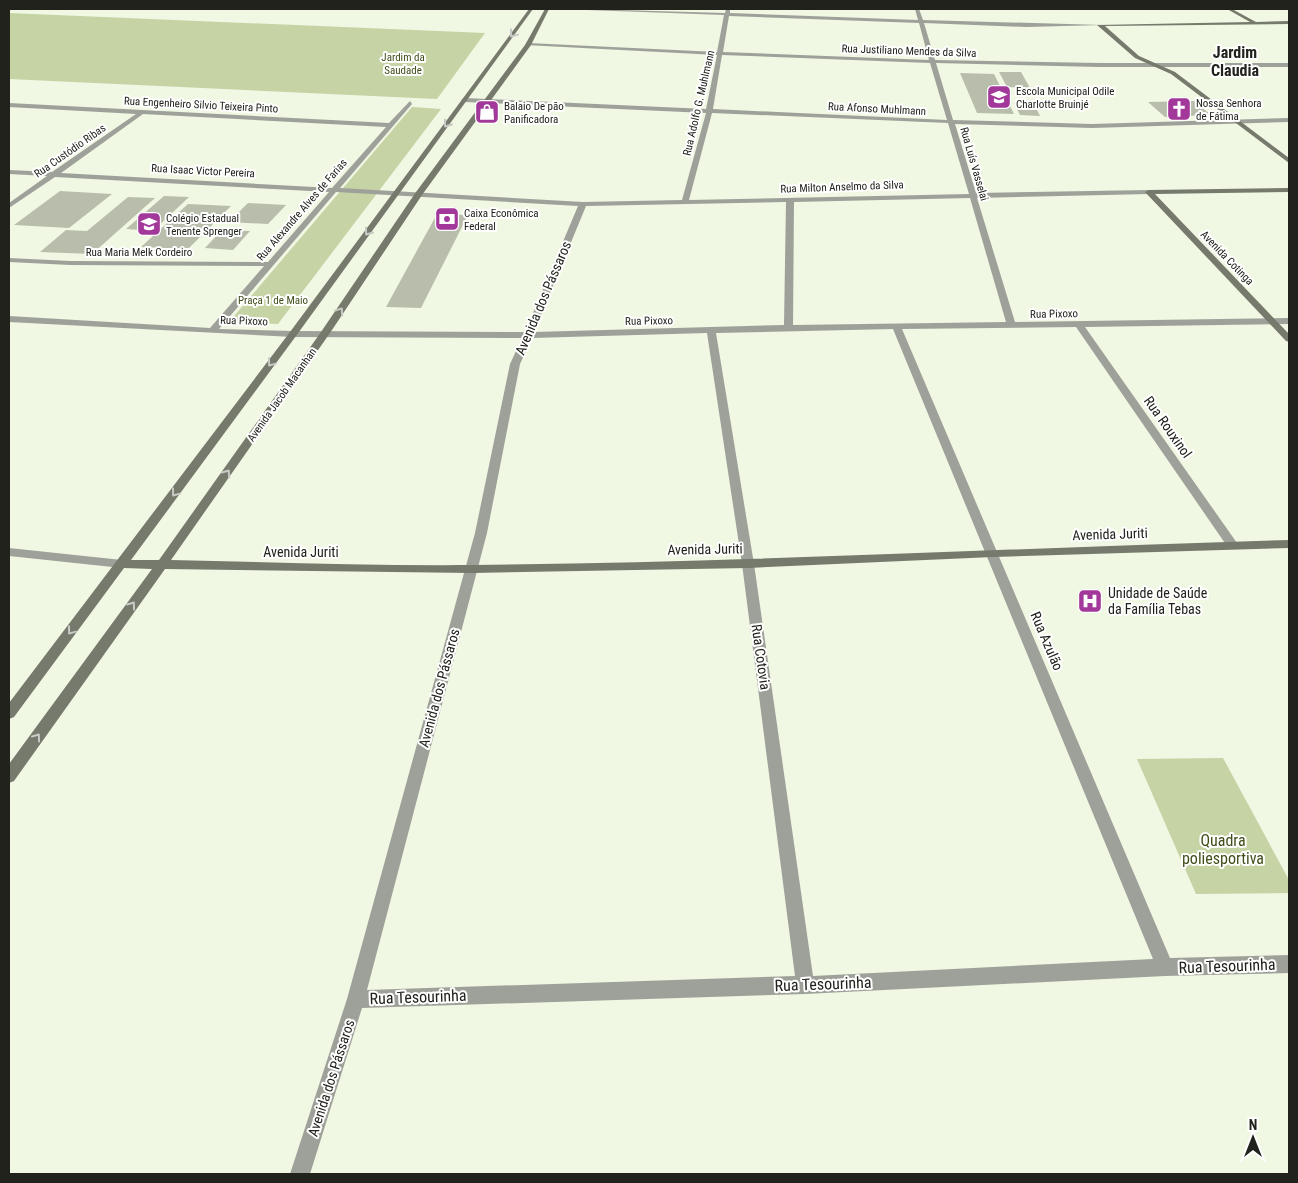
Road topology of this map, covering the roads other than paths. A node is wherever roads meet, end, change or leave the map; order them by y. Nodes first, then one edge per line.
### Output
1 (538, 9) edge
2 (547, 9) edge
3 (587, 9) edge
4 (917, 9) edge
5 (1229, 9) edge
6 (530, 10) edge
7 (728, 11) edge
8 (921, 22) junction
9 (1256, 23) junction
10 (1289, 23) edge
11 (1100, 25) junction
12 (528, 44) junction
13 (721, 54) junction
14 (932, 62) junction
15 (1289, 65) edge
16 (1158, 66) junction
17 (464, 100) junction
18 (487, 101) junction
19 (410, 103) dead end
20 (9, 105) edge
21 (142, 112) junction
22 (708, 112) junction
23 (1237, 120) junction
24 (1289, 120) edge
25 (952, 122) junction
26 (391, 125) junction
27 (1289, 161) edge
28 (9, 172) edge
29 (54, 174) junction
30 (334, 189) junction
31 (1289, 190) edge
32 (1149, 192) junction
33 (397, 193) junction
34 (419, 194) junction
35 (972, 195) junction
36 (790, 200) junction
37 (685, 202) junction
38 (583, 204) junction
39 (9, 206) edge
40 (9, 260) edge
41 (270, 264) junction
42 (9, 319) edge
43 (1271, 321) junction
44 (1289, 321) edge
45 (1079, 324) junction
46 (1012, 326) junction
47 (788, 328) junction
48 (897, 328) junction
49 (212, 331) junction
50 (711, 331) junction
51 (325, 333) junction
52 (293, 334) junction
53 (528, 335) junction
54 (1289, 339) edge
55 (1289, 544) edge
56 (1233, 546) junction
57 (9, 552) edge
58 (993, 553) junction
59 (122, 564) junction
60 (748, 564) junction
61 (161, 566) junction
62 (472, 568) junction
63 (9, 713) edge
64 (9, 776) edge
65 (1289, 964) edge
66 (1165, 968) junction
67 (805, 985) junction
68 (356, 999) junction
69 (300, 1174) edge

1 - 6 main road
2 - 12 main road, Avenida Jacob Macanhan
3 - 7 street
4 - 8 street, Rua Luís Vasselai
5 - 9 main road
6 -> 17 main road, Avenida Jacob Macanhan
7 - 8 street
7 - 13 street, Rua Adolfo G. Muhlmann
8 - 11 street
8 - 14 street, Rua Luís Vasselai
9 - 10 main road
9 - 11 main road
11 - 16 main road
12 - 13 street, Rua Justiliano Mendes da Silva
12 - 18 main road, Avenida Jacob Macanhan
13 - 14 street, Rua Justiliano Mendes da Silva
13 - 22 street, Rua Adolfo G. Muhlmann
14 - 16 street, Rua Justiliano Mendes da Silva
14 - 25 street, Rua Luís Vasselai
15 - 16 street, Rua Justiliano Mendes da Silva
16 - 23 main road
17 - 18 street, Rua Afonso Muhlmann
17 -> 33 main road, Avenida Jacob Macanhan
18 - 22 street, Rua Afonso Muhlmann
18 - 34 main road, Avenida Jacob Macanhan
19 - 26 street, Rua Alexandre Alves de Farias
20 - 21 street, Rua Engenheiro Silvio Teixeira Pinto
21 - 26 street, Rua Engenheiro Silvio Teixeira Pinto
21 - 29 street, Rua Custódio Ribas
22 - 25 street, Rua Afonso Muhlmann
22 - 37 street, Rua Adolfo G. Muhlmann
23 - 24 street, Rua Afonso Muhlmann
23 - 25 street, Rua Afonso Muhlmann
23 - 27 main road
25 - 35 street, Rua Luís Vasselai
26 - 30 street, Rua Alexandre Alves de Farias
28 - 29 street, Rua Isaac Victor Pereira
29 - 30 street, Rua Isaac Victor Pereira
29 - 39 street, Rua Custódio Ribas
30 - 33 street, Rua Isaac Victor Pereira
30 - 41 street, Rua Alexandre Alves de Farias
31 - 32 main road, Rua Milton Anselmo da Silva
32 - 35 street, Rua Milton Anselmo da Silva
32 - 43 main road, Avenida Cotinga
33 - 34 street, Rua Milton Anselmo da Silva
33 -> 52 main road, Avenida Jacob Macanhan
34 - 38 street, Rua Milton Anselmo da Silva
51 -> 34 main road, Avenida Jacob Macanhan
35 - 36 street, Rua Milton Anselmo da Silva
35 - 46 street, Rua Luís Vasselai
36 - 37 street, Rua Milton Anselmo da Silva
36 - 47 street
37 - 38 street, Rua Milton Anselmo da Silva
38 - 53 street, Avenida dos Pássaros
40 - 41 street, Rua Maria Melk Cordeiro
41 - 49 street, Rua Alexandre Alves de Farias
42 - 49 street, Rua Pixoxo
43 - 44 street, Rua Pixoxo
43 - 45 street, Rua Pixoxo
43 - 54 main road, Avenida Cotinga
45 - 46 street, Rua Pixoxo
45 - 56 street, Rua Rouxinol
46 - 48 street, Rua Pixoxo
47 - 48 street, Rua Pixoxo
47 - 50 street, Rua Pixoxo
48 - 58 street, Rua Azulão
49 - 52 street, Rua Pixoxo
50 - 53 street, Rua Pixoxo
50 - 60 street, Rua Cotovia
51 - 52 street, Rua Pixoxo
51 - 53 street, Rua Pixoxo
61 -> 51 main road, Avenida Jacob Macanhan
52 -> 59 main road, Avenida Jacob Macanhan
53 - 62 street, Avenida dos Pássaros
55 - 56 main road, Avenida Juriti
56 - 58 main road, Avenida Juriti
57 - 59 street
58 - 60 main road, Avenida Juriti
58 - 66 street, Rua Azulão
59 - 61 main road, Avenida Juriti
59 -> 63 main road, Avenida Jacob Macanhan
60 - 62 main road, Avenida Juriti
60 - 67 street, Rua Cotovia
61 - 62 main road, Avenida Juriti
64 -> 61 main road, Avenida Jacob Macanhan
62 - 68 street, Avenida dos Pássaros
65 - 66 street, Rua Tesourinha
66 - 67 street, Rua Tesourinha
67 - 68 street, Rua Tesourinha
68 - 69 street, Avenida dos Pássaros

